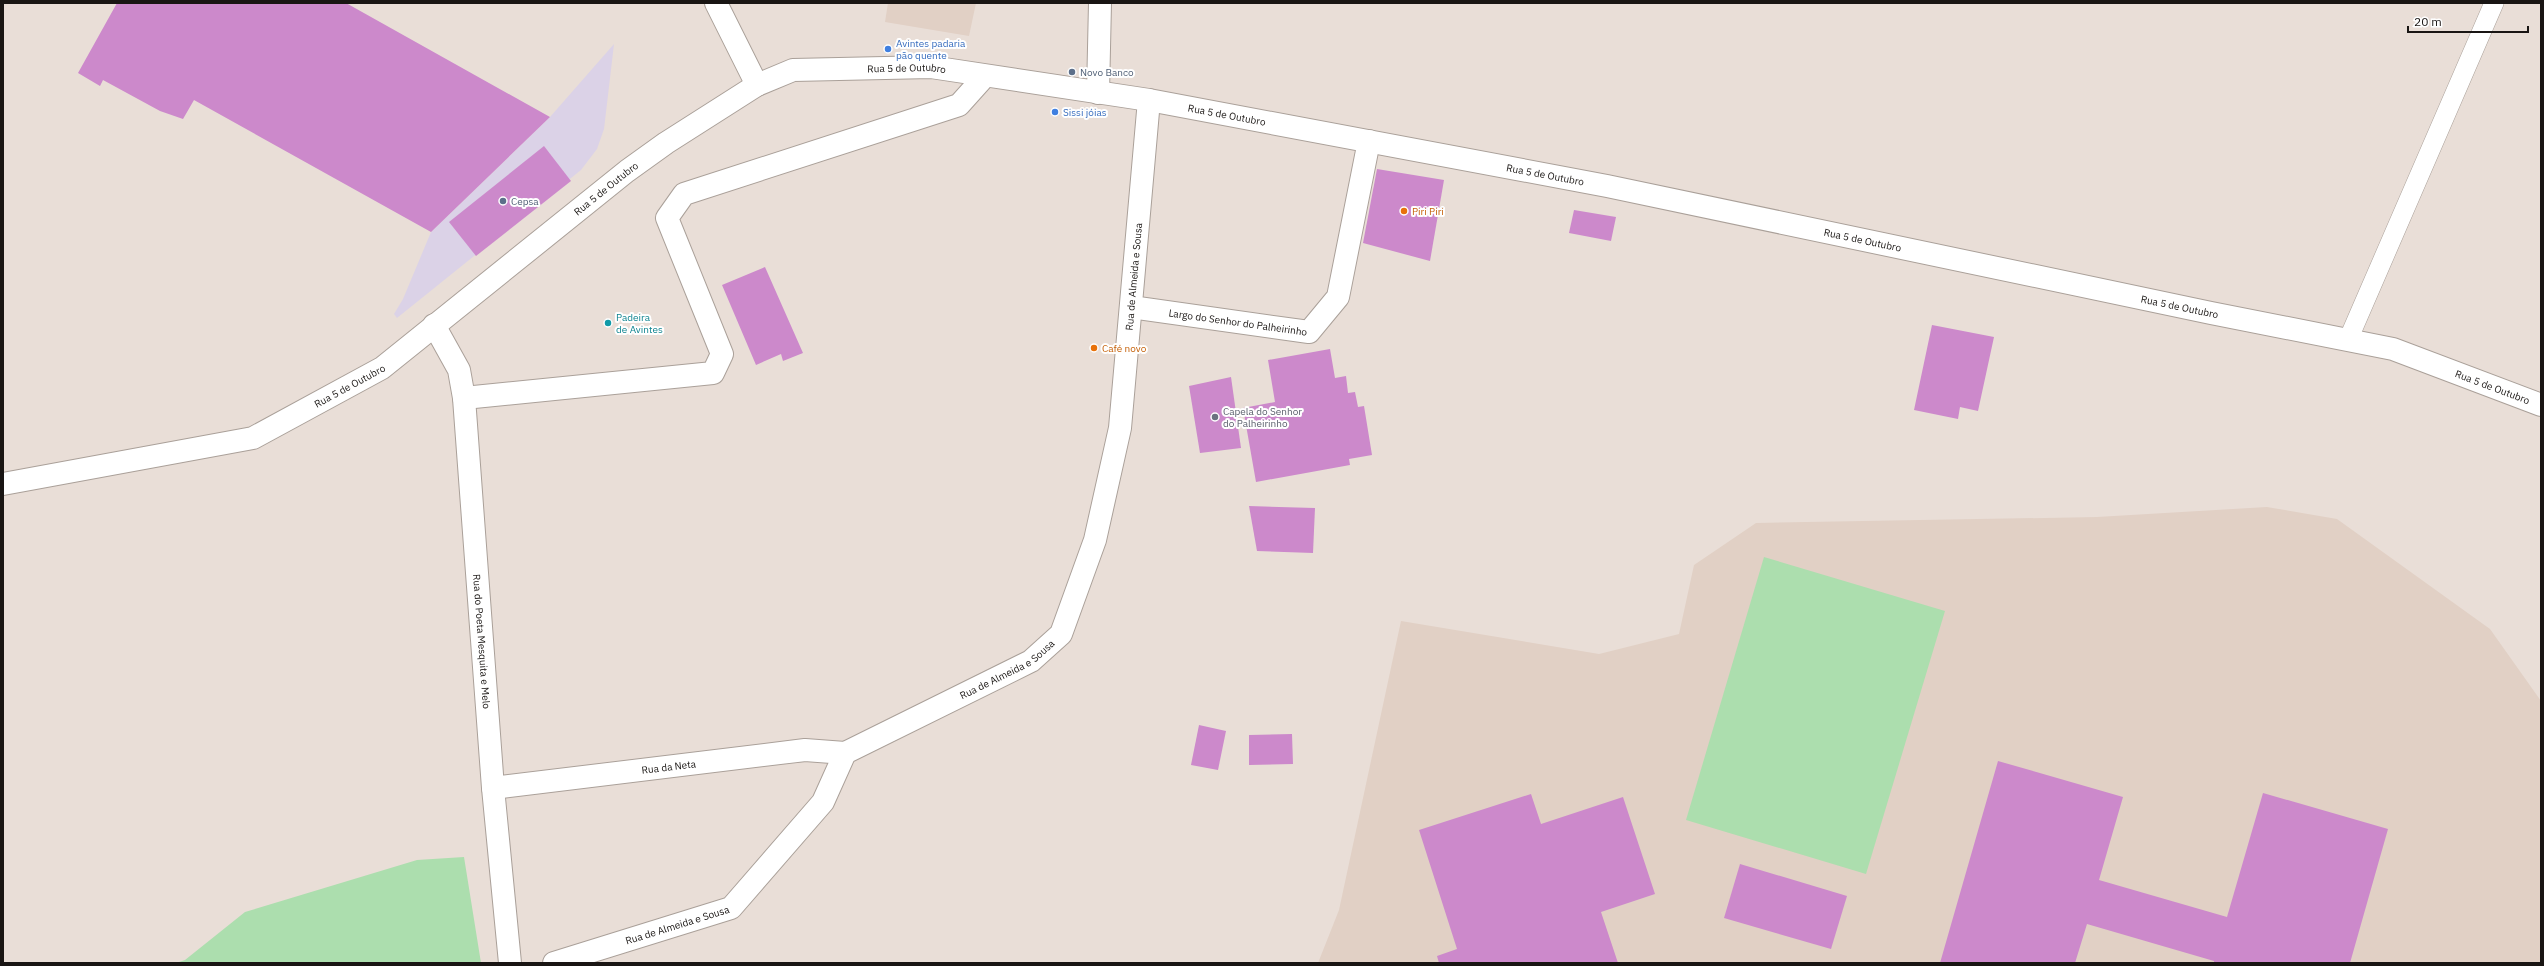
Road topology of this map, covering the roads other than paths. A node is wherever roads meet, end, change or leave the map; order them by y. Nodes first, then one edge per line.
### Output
1 (716, 3) edge
2 (1100, 3) edge
3 (2494, 3) edge
4 (985, 76) junction
5 (757, 85) junction
6 (1098, 93) junction
7 (1149, 100) junction
8 (1369, 141) junction
9 (1131, 307) junction
10 (434, 325) junction
11 (2348, 340) junction
12 (464, 398) junction
13 (2541, 405) edge
14 (3, 484) edge
15 (845, 754) junction
16 (493, 788) junction
17 (510, 963) edge
18 (554, 963) edge

1 - 5 street
2 - 6 street
3 - 11 lane
4 - 5 street, Rua 5 de Outubro
4 - 6 street, Rua 5 de Outubro
4 - 12 street
5 - 10 street, Rua 5 de Outubro
6 - 7 street, Rua 5 de Outubro
7 - 8 street, Rua 5 de Outubro
7 - 9 street, Rua de Almeida e Sousa
8 - 9 street, Largo do Senhor do Palheirinho
8 - 11 street, Rua 5 de Outubro
9 - 15 street, Rua de Almeida e Sousa
10 - 12 street, Rua do Poeta Mesquita e Melo
10 - 14 street, Rua 5 de Outubro
11 - 13 street, Rua 5 de Outubro
12 - 16 street, Rua do Poeta Mesquita e Melo
15 - 16 street, Rua da Neta
15 - 18 street, Rua de Almeida e Sousa
16 - 17 street, Rua do Poeta Mesquita e Melo

